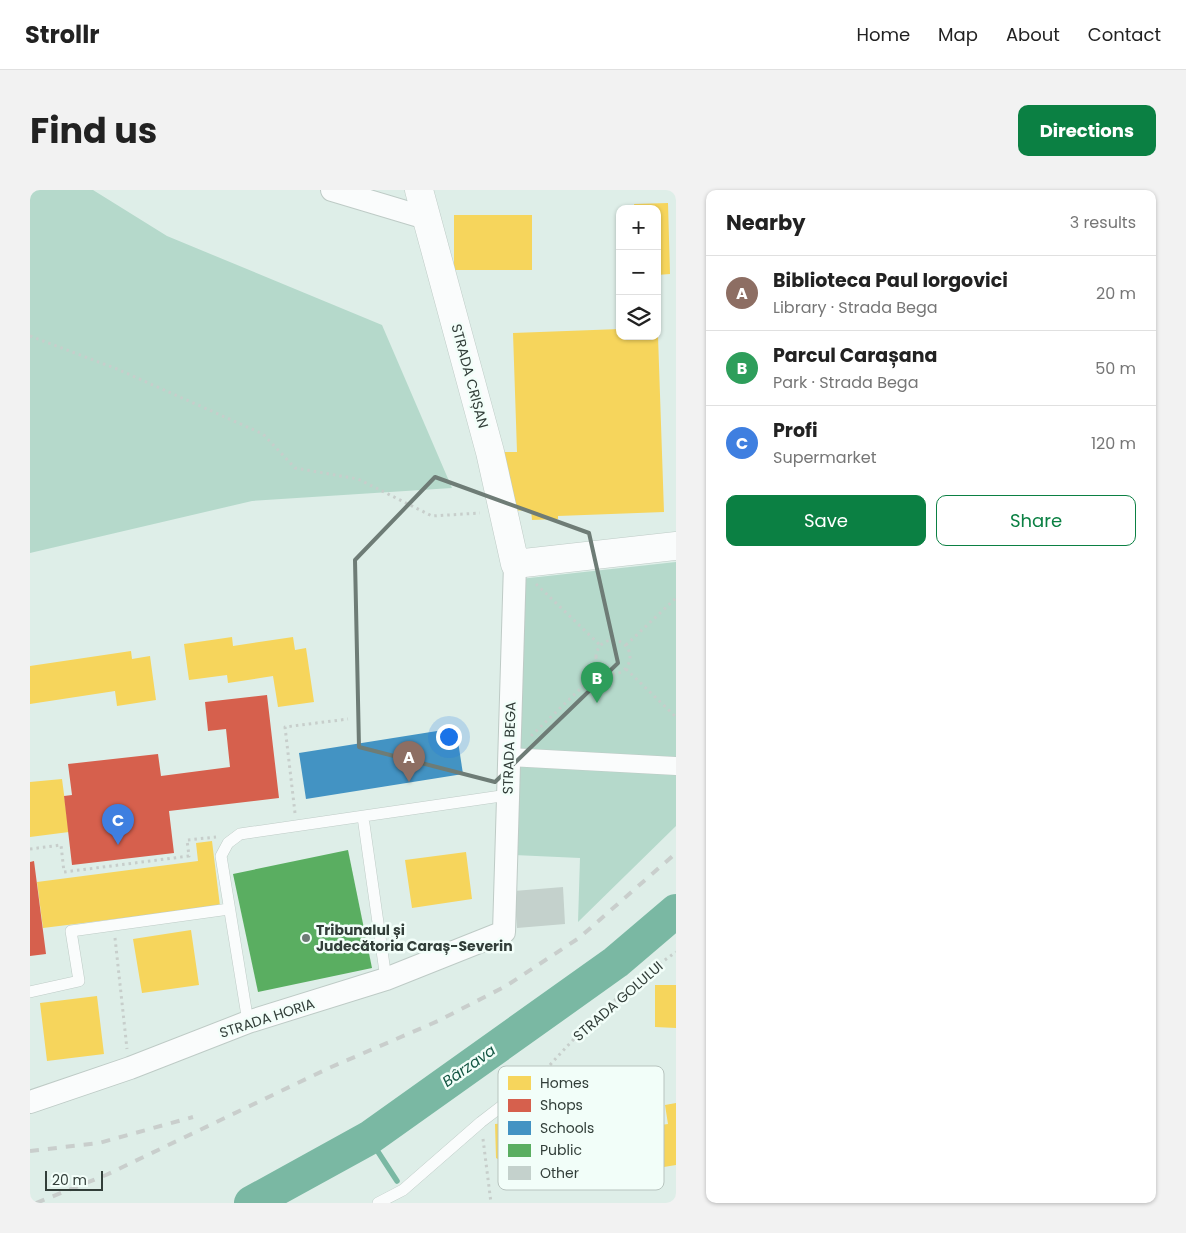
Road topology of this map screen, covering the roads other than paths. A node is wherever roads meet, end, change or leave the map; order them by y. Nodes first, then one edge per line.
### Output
1 (332, 190) edge
2 (419, 190) edge
3 (429, 219) junction
4 (676, 546) edge
5 (515, 564) junction
6 (509, 757) junction
7 (676, 766) edge
8 (508, 794) junction
9 (364, 817) junction
10 (229, 909) junction
11 (504, 932) joint
12 (386, 979) junction
13 (30, 992) edge
14 (248, 1022) junction
15 (30, 1102) edge
16 (498, 1109) edge
17 (378, 1203) edge

1 - 3 street
2 - 3 street, STRADA CRIȘAN
3 - 5 street, STRADA CRIȘAN
4 - 5 street
5 - 6 street, STRADA BEGA
6 - 7 street
6 - 8 street, STRADA BEGA
8 - 9 lane
8 - 11 street, STRADA BEGA
9 - 10 lane
9 - 12 lane
10 - 13 lane
10 - 14 lane
11 - 12 street, STRADA HORIA
12 - 14 street, STRADA HORIA
14 - 15 street, STRADA HORIA
16 - 17 lane

